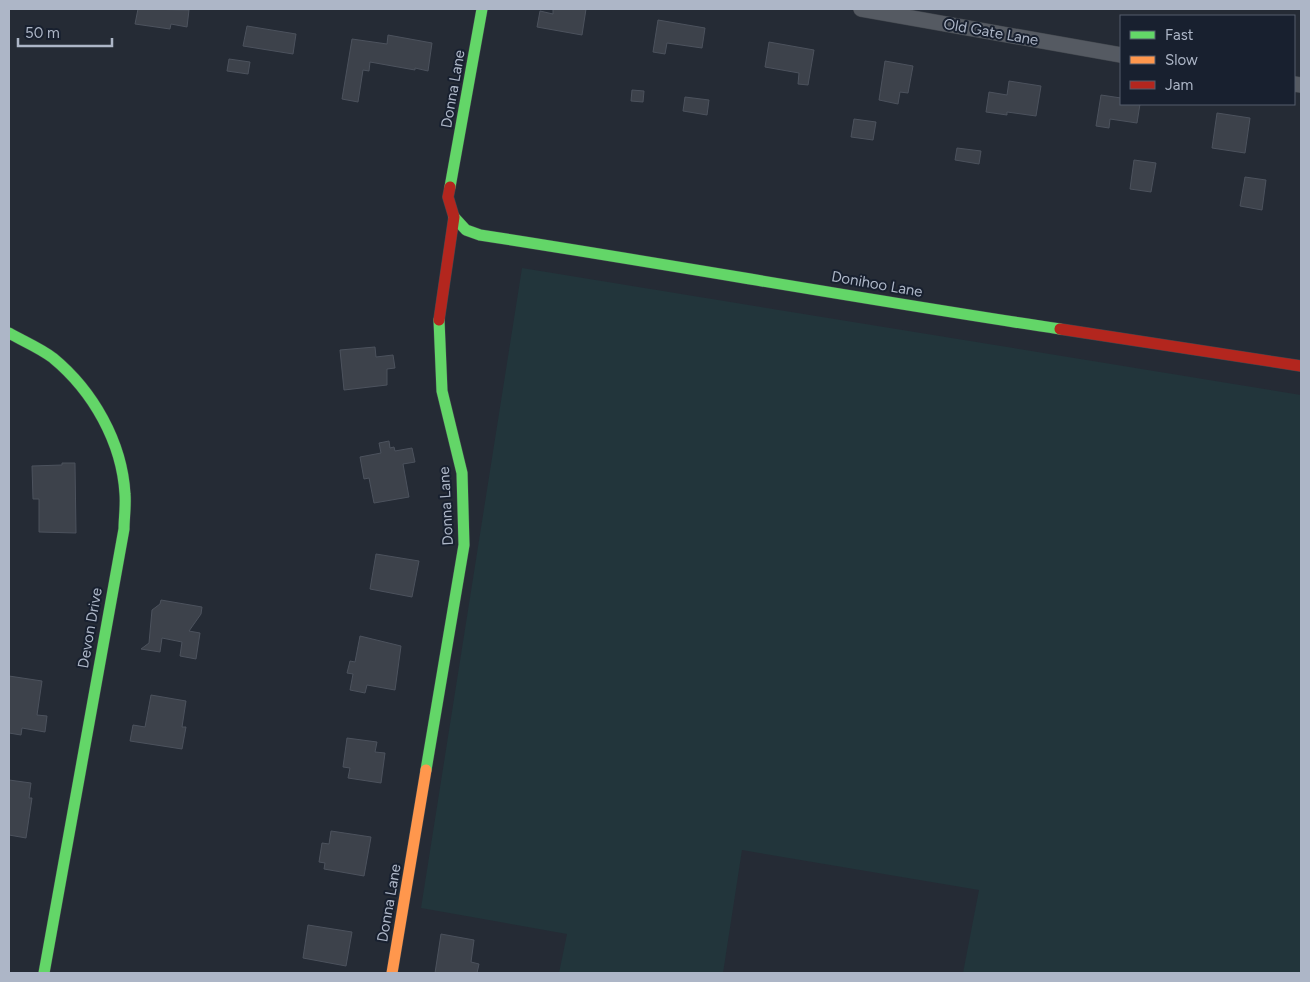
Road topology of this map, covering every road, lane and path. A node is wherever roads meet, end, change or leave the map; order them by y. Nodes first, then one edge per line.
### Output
1 (482, 9) edge
2 (861, 9) edge
3 (1120, 55) edge
4 (454, 217) junction
5 (9, 333) edge
6 (1301, 366) edge
7 (44, 973) edge
8 (392, 973) edge

1 - 4 street, Donna Lane
2 - 3 street, Old Gate Lane
4 - 6 street, Donihoo Lane
4 - 8 street, Donna Lane
5 - 7 street, Devon Drive

